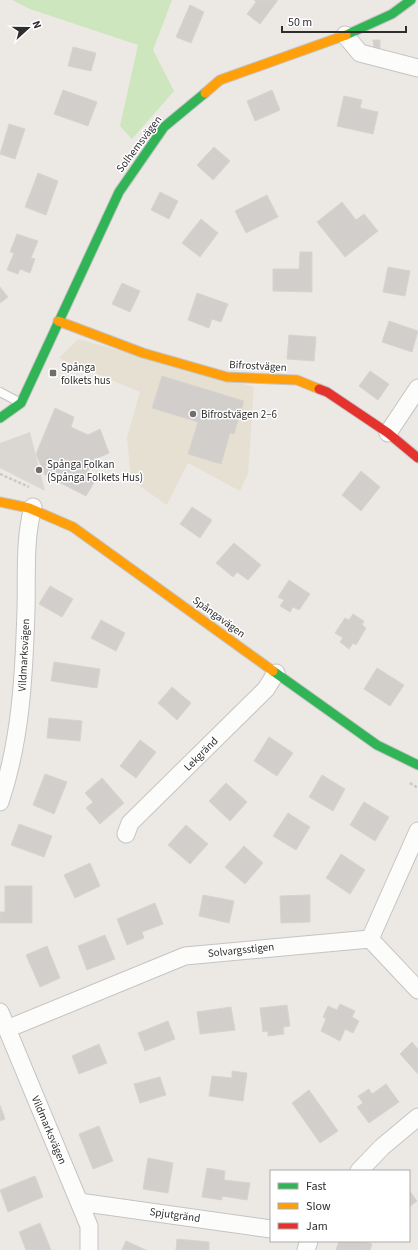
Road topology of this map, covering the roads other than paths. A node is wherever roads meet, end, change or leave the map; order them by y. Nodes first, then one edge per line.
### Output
1 (411, 0) edge
2 (345, 35) junction
3 (418, 68) edge
4 (58, 321) junction
5 (418, 388) edge
6 (0, 392) edge
7 (21, 403) junction
8 (0, 418) edge
9 (388, 433) junction
10 (418, 458) edge
11 (0, 502) edge
12 (33, 507) junction
13 (276, 673) junction
14 (418, 765) edge
15 (0, 802) edge
16 (418, 831) edge
17 (126, 834) dead end
18 (370, 938) junction
19 (418, 990) edge
20 (0, 1012) edge
21 (7, 1029) junction
22 (418, 1117) edge
23 (360, 1170) edge
24 (79, 1202) junction
25 (270, 1228) edge
26 (89, 1250) edge

1 - 2 street, Solhemsvägen
2 - 3 street
2 - 4 street, Solhemsvägen
4 - 7 street, Solhemsvägen
4 - 9 street, Bifrostvägen
5 - 9 street
6 - 7 lane
7 - 8 street
9 - 10 street, Bifrostvägen
11 - 12 street, Spångavägen
12 - 13 street, Spångavägen
12 - 15 street, Vildmarksvägen
13 - 14 street, Spångavägen
13 - 17 street, Lekgränd
16 - 18 street
18 - 19 street
18 - 21 street, Solvargsstigen
20 - 21 street, Vildmarksvägen
21 - 24 street, Vildmarksvägen
22 - 23 street
24 - 25 street, Spjutgränd
24 - 26 street, Vildmarksvägen

